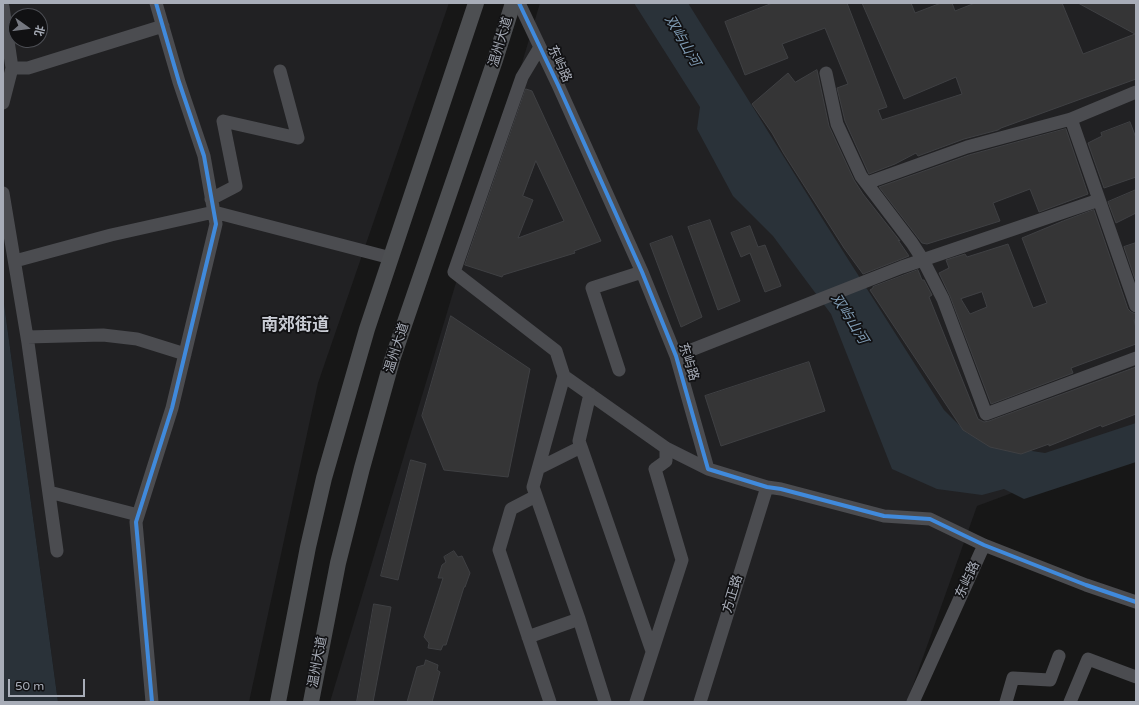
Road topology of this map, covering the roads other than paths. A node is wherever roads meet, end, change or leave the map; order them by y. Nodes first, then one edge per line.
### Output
1 (156, 3) edge
2 (476, 3) edge
3 (513, 3) edge
4 (519, 3) edge
5 (3, 7) edge
6 (162, 26) junction
7 (540, 47) junction
8 (12, 68) junction
9 (280, 71) dead end
10 (826, 73) dead end
11 (1136, 92) edge
12 (3, 102) edge
13 (1071, 119) junction
14 (867, 183) junction
15 (3, 193) edge
16 (1099, 200) junction
17 (213, 205) junction
18 (391, 258) junction
19 (922, 260) junction
20 (15, 261) junction
21 (642, 272) junction
22 (1136, 306) edge
23 (27, 336) junction
24 (184, 354) junction
25 (676, 356) junction
26 (1136, 358) edge
27 (619, 370) dead end
28 (564, 376) junction
29 (590, 394) junction
30 (581, 446) junction
31 (666, 448) junction
32 (538, 468) junction
33 (708, 469) junction
34 (767, 487) junction
35 (49, 492) junction
36 (536, 496) junction
37 (138, 515) junction
38 (984, 545) junction
39 (57, 551) dead end
40 (1136, 602) edge
41 (579, 619) junction
42 (528, 637) junction
43 (652, 652) junction
44 (1059, 656) dead end
45 (1136, 678) edge
46 (152, 702) edge
47 (278, 702) edge
48 (310, 702) edge
49 (550, 702) edge
50 (605, 702) edge
51 (636, 702) edge
52 (700, 702) edge
53 (913, 702) edge
54 (1006, 702) edge
55 (1070, 702) edge

1 - 6 street
2 - 18 main road
3 - 48 main road, 温州大道
4 - 7 street, 东屿路
5 - 8 street
6 - 8 street
6 - 17 street
7 - 21 street, 东屿路
7 - 28 street
8 - 12 street
9 - 17 street
10 - 14 street
11 - 13 street
13 - 14 street
13 - 16 street
14 - 19 street
15 - 20 street
16 - 19 street
16 - 22 street
17 - 18 street
17 - 20 street
17 - 24 street
18 - 47 main road
19 - 25 street
19 - 26 street
20 - 23 street
21 - 25 street, 东屿路
21 - 27 street
23 - 24 street
23 - 35 street
24 - 37 street
25 - 33 street, 东屿路
28 - 29 street
28 - 32 street
29 - 30 street
29 - 31 street
30 - 32 street
30 - 43 street
31 - 33 street
31 - 43 street
32 - 36 street
33 - 34 street, 东屿路
34 - 38 street, 东屿路
34 - 52 street, 方正路
35 - 37 street
35 - 39 street
36 - 41 street
36 - 42 street
37 - 46 street
38 - 40 street
38 - 53 street, 东屿路
41 - 42 street
41 - 50 street
42 - 49 street
43 - 51 street
44 - 54 street
45 - 55 street

